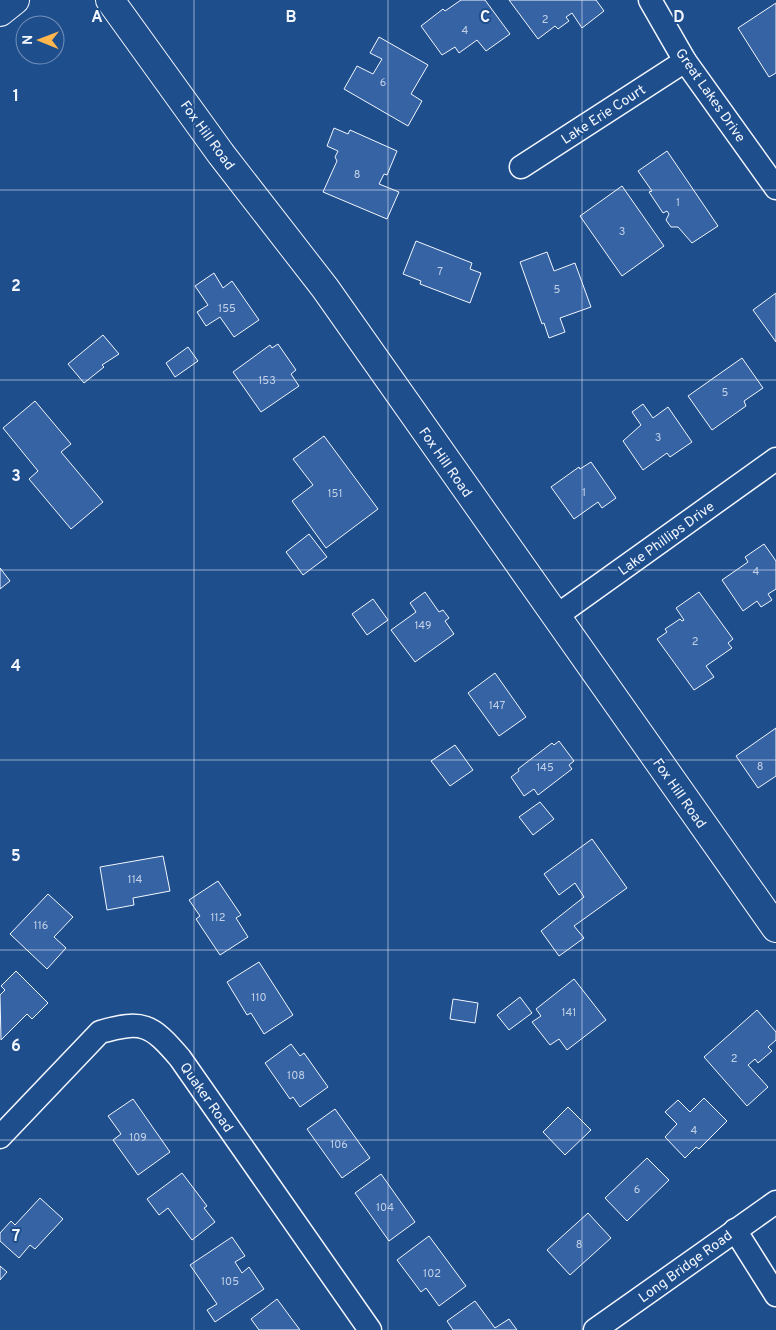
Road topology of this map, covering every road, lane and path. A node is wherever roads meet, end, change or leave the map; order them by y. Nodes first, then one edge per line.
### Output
1 (14, 0) edge
2 (110, 0) edge
3 (650, 0) edge
4 (0, 12) edge
5 (684, 61) junction
6 (521, 167) dead end
7 (776, 188) edge
8 (776, 459) edge
9 (555, 617) junction
10 (776, 928) edge
11 (0, 1137) edge
12 (776, 1202) edge
13 (735, 1230) junction
14 (776, 1295) edge
15 (370, 1330) edge
16 (595, 1330) edge

1 - 4 main road
2 - 9 main road, Fox Hill Road
3 - 5 street, Great Lakes Drive
5 - 6 street, Lake Erie Court
5 - 7 street, Great Lakes Drive
8 - 9 street, Lake Phillips Drive
9 - 10 main road, Fox Hill Road
11 - 15 street, Quaker Road
12 - 13 street, Long Bridge Road
13 - 14 street
13 - 16 street, Long Bridge Road

